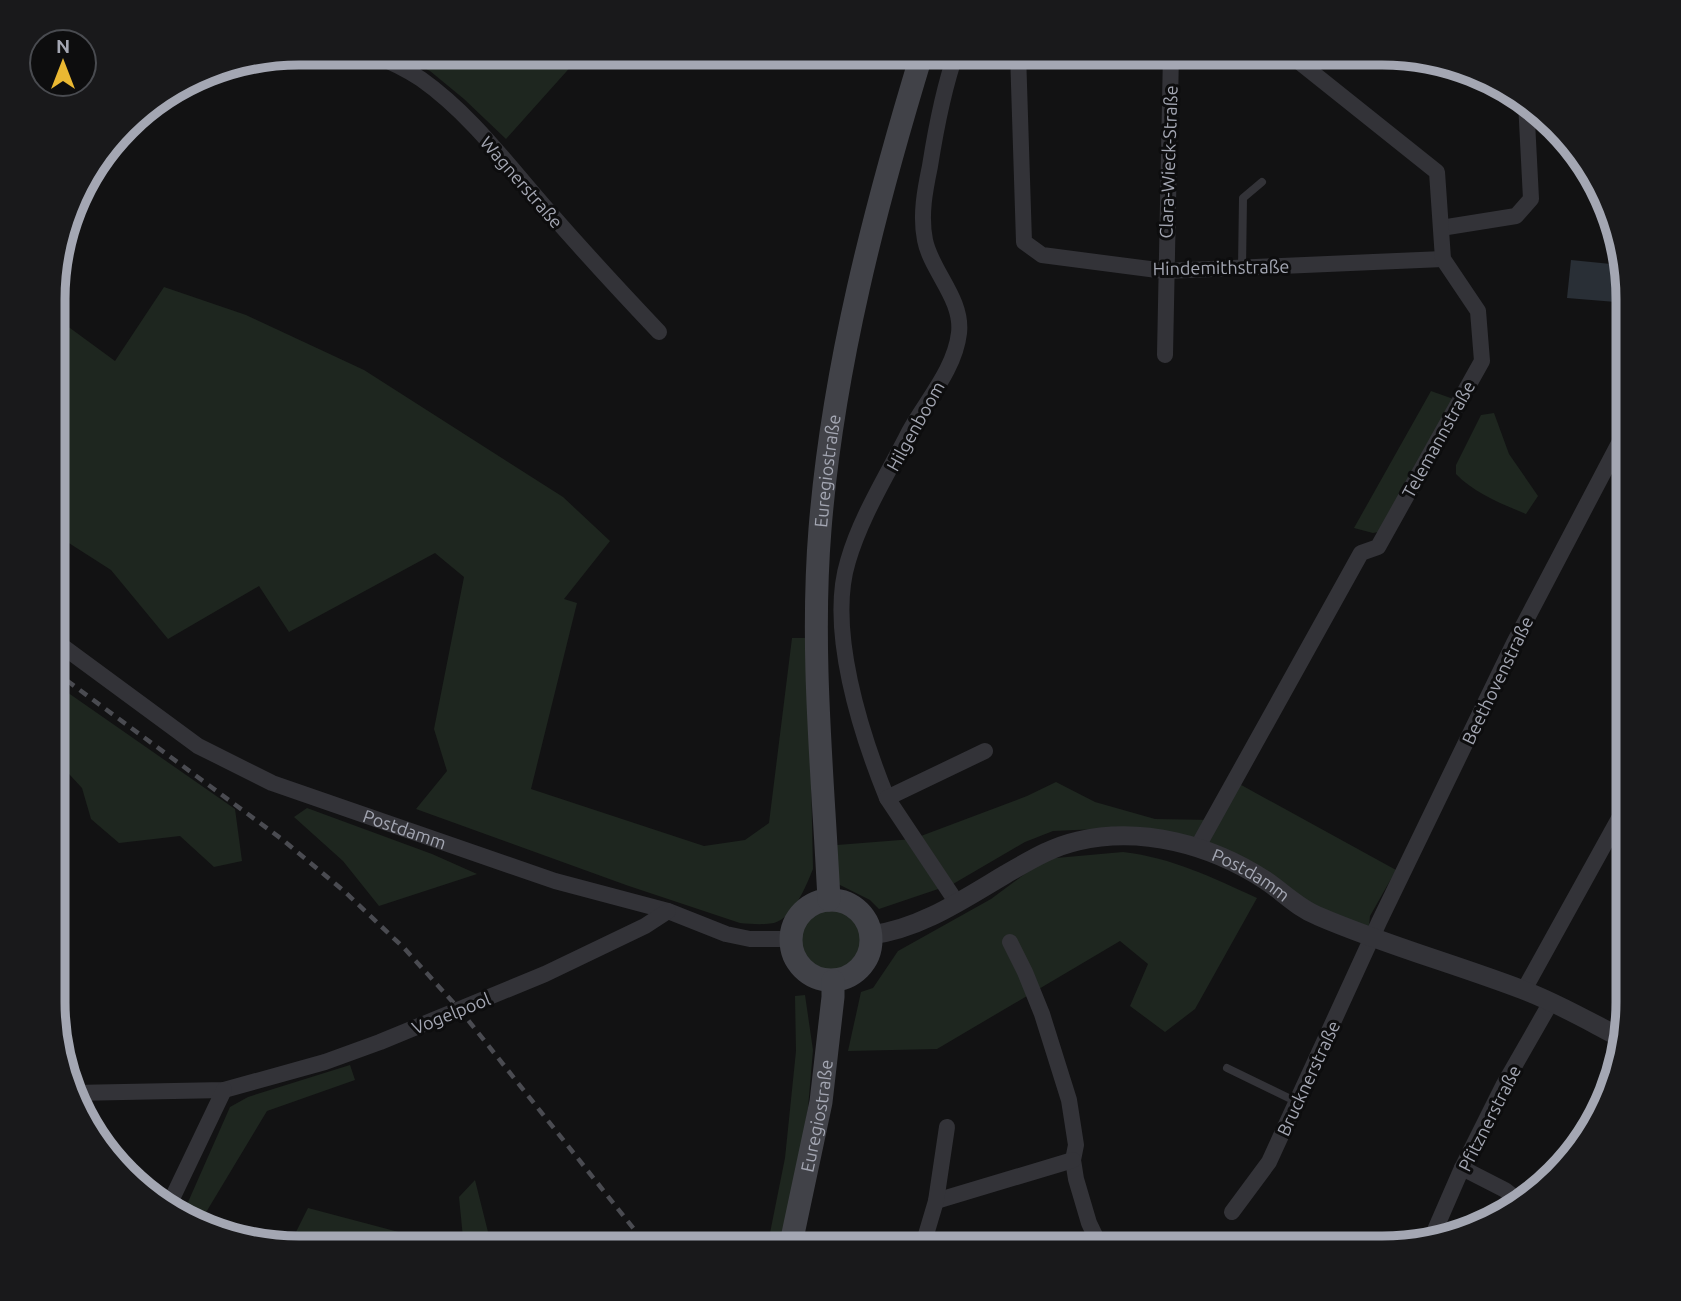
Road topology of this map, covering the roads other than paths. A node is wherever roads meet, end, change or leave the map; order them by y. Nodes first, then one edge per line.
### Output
1 (395, 65) edge
2 (918, 65) edge
3 (953, 65) edge
4 (1018, 65) edge
5 (1171, 65) edge
6 (1303, 65) edge
7 (1318, 65) edge
8 (1312, 72) junction
9 (1527, 116) edge
10 (1262, 182) dead end
11 (1441, 228) junction
12 (1443, 259) junction
13 (1242, 268) junction
14 (1165, 271) junction
15 (659, 332) dead end
16 (1165, 355) dead end
17 (1616, 449) edge
18 (65, 648) edge
19 (985, 751) dead end
20 (887, 798) junction
21 (1616, 841) edge
22 (1197, 848) junction
23 (829, 900) junction
24 (957, 903) junction
25 (668, 911) junction
26 (871, 935) junction
27 (1373, 937) junction
28 (790, 939) junction
29 (1010, 942) dead end
30 (833, 981) junction
31 (1524, 990) junction
32 (1551, 1002) junction
33 (1614, 1034) edge
34 (1227, 1068) dead end
35 (224, 1090) junction
36 (83, 1093) edge
37 (1297, 1102) junction
38 (947, 1127) dead end
39 (1073, 1160) junction
40 (1462, 1168) junction
41 (1513, 1196) edge
42 (172, 1199) edge
43 (936, 1201) junction
44 (1232, 1212) dead end
45 (1435, 1230) edge
46 (793, 1236) edge
47 (927, 1236) edge
48 (1095, 1236) edge

1 - 15 street, Wagnerstraße
2 - 23 main road, Euregiostraße
3 - 20 street, Hilgenboom
4 - 14 street, Hindemithstraße
5 - 14 street, Clara-Wieck-Straße
6 - 8 street
7 - 8 lane
8 - 11 street
9 - 11 street
10 - 13 lane
11 - 12 street
12 - 13 street, Hindemithstraße
12 - 22 street, Telemannstraße
13 - 14 street, Hindemithstraße
14 - 16 street, Clara-Wieck-Straße
17 - 27 street, Beethovenstraße
18 - 25 street, Postdamm
19 - 20 street
20 - 24 street, Hilgenboom
21 - 31 street
22 - 24 street, Postdamm
22 - 27 street, Postdamm
23 - 26 main road
23 - 28 main road
24 - 26 street, Postdamm
25 - 28 street, Postdamm
25 - 35 street, Vogelpool
26 - 30 main road
27 - 31 street, Postdamm
27 - 37 street, Brucknerstraße
28 - 30 main road
29 - 39 street
30 - 46 main road, Euregiostraße
31 - 32 street, Postdamm
32 - 33 street, Postdamm
32 - 40 street, Pfitznerstraße
34 - 37 lane
35 - 36 street, Vogelpool
35 - 42 street
37 - 44 street, Brucknerstraße
38 - 43 street
39 - 43 street
39 - 48 street
40 - 41 street
40 - 45 street, Pfitznerstraße
43 - 47 street

